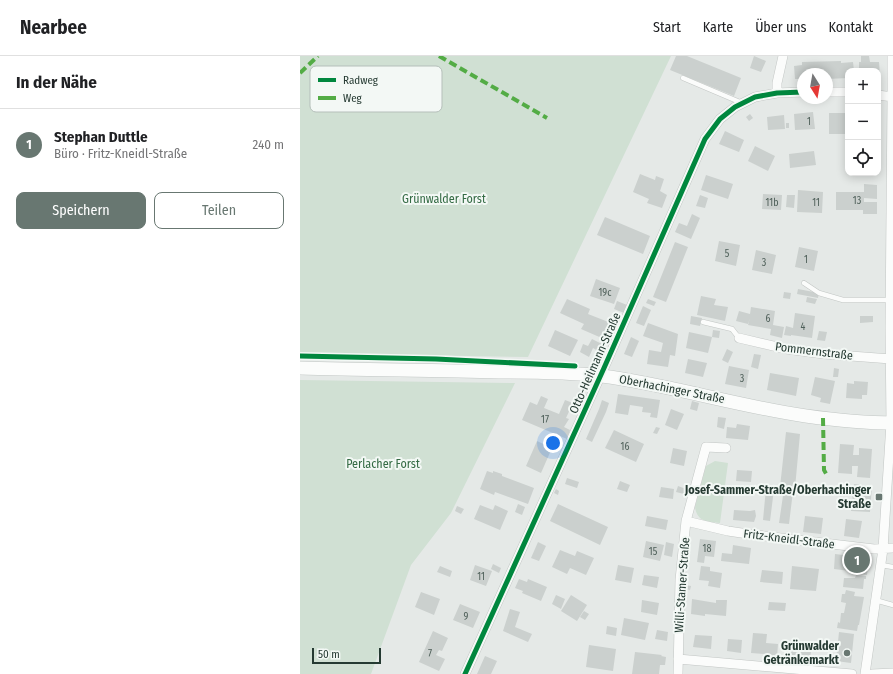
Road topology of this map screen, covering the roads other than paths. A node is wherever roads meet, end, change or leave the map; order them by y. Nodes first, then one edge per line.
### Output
1 (783, 56) edge
2 (892, 56) edge
3 (682, 78) dead end
4 (777, 92) junction
5 (797, 92) edge
6 (833, 92) edge
7 (845, 92) edge
8 (881, 95) edge
9 (893, 97) edge
10 (743, 103) junction
11 (804, 283) dead end
12 (890, 300) junction
13 (703, 322) dead end
14 (892, 328) edge
15 (739, 338) joint
16 (891, 359) junction
17 (300, 368) edge
18 (600, 376) junction
19 (892, 423) edge
20 (726, 448) dead end
21 (686, 521) junction
22 (883, 548) junction
23 (893, 548) edge
24 (881, 565) junction
25 (893, 567) edge
26 (875, 600) junction
27 (893, 605) edge
28 (678, 659) junction
29 (893, 673) edge
30 (465, 674) edge
31 (678, 674) edge
32 (852, 674) edge
33 (864, 674) edge
34 (872, 674) edge

1 - 4 street
2 - 9 street
3 - 10 lane
4 - 5 street, Otto-Heilmann-Straße
4 - 10 street, Otto-Heilmann-Straße
6 - 7 street
8 - 9 street
9 - 12 street
10 - 18 street, Otto-Heilmann-Straße
11 - 12 lane
12 - 14 street
13 - 15 lane
14 - 16 street
15 - 16 street, Pommernstraße
16 - 19 street
17 - 18 main road, Oberhachinger Straße
18 - 19 main road, Oberhachinger Straße
18 - 30 street, Otto-Heilmann-Straße
19 - 22 street
20 - 21 street, Willi-Stamer-Straße
21 - 22 street, Fritz-Kneidl-Straße
21 - 28 street, Willi-Stamer-Straße
22 - 23 street, Fritz-Kneidl-Straße
22 - 24 street
24 - 25 lane
24 - 26 street
26 - 27 lane
26 - 33 street
28 - 31 street, Willi-Stamer-Straße
28 - 32 street
29 - 34 street

